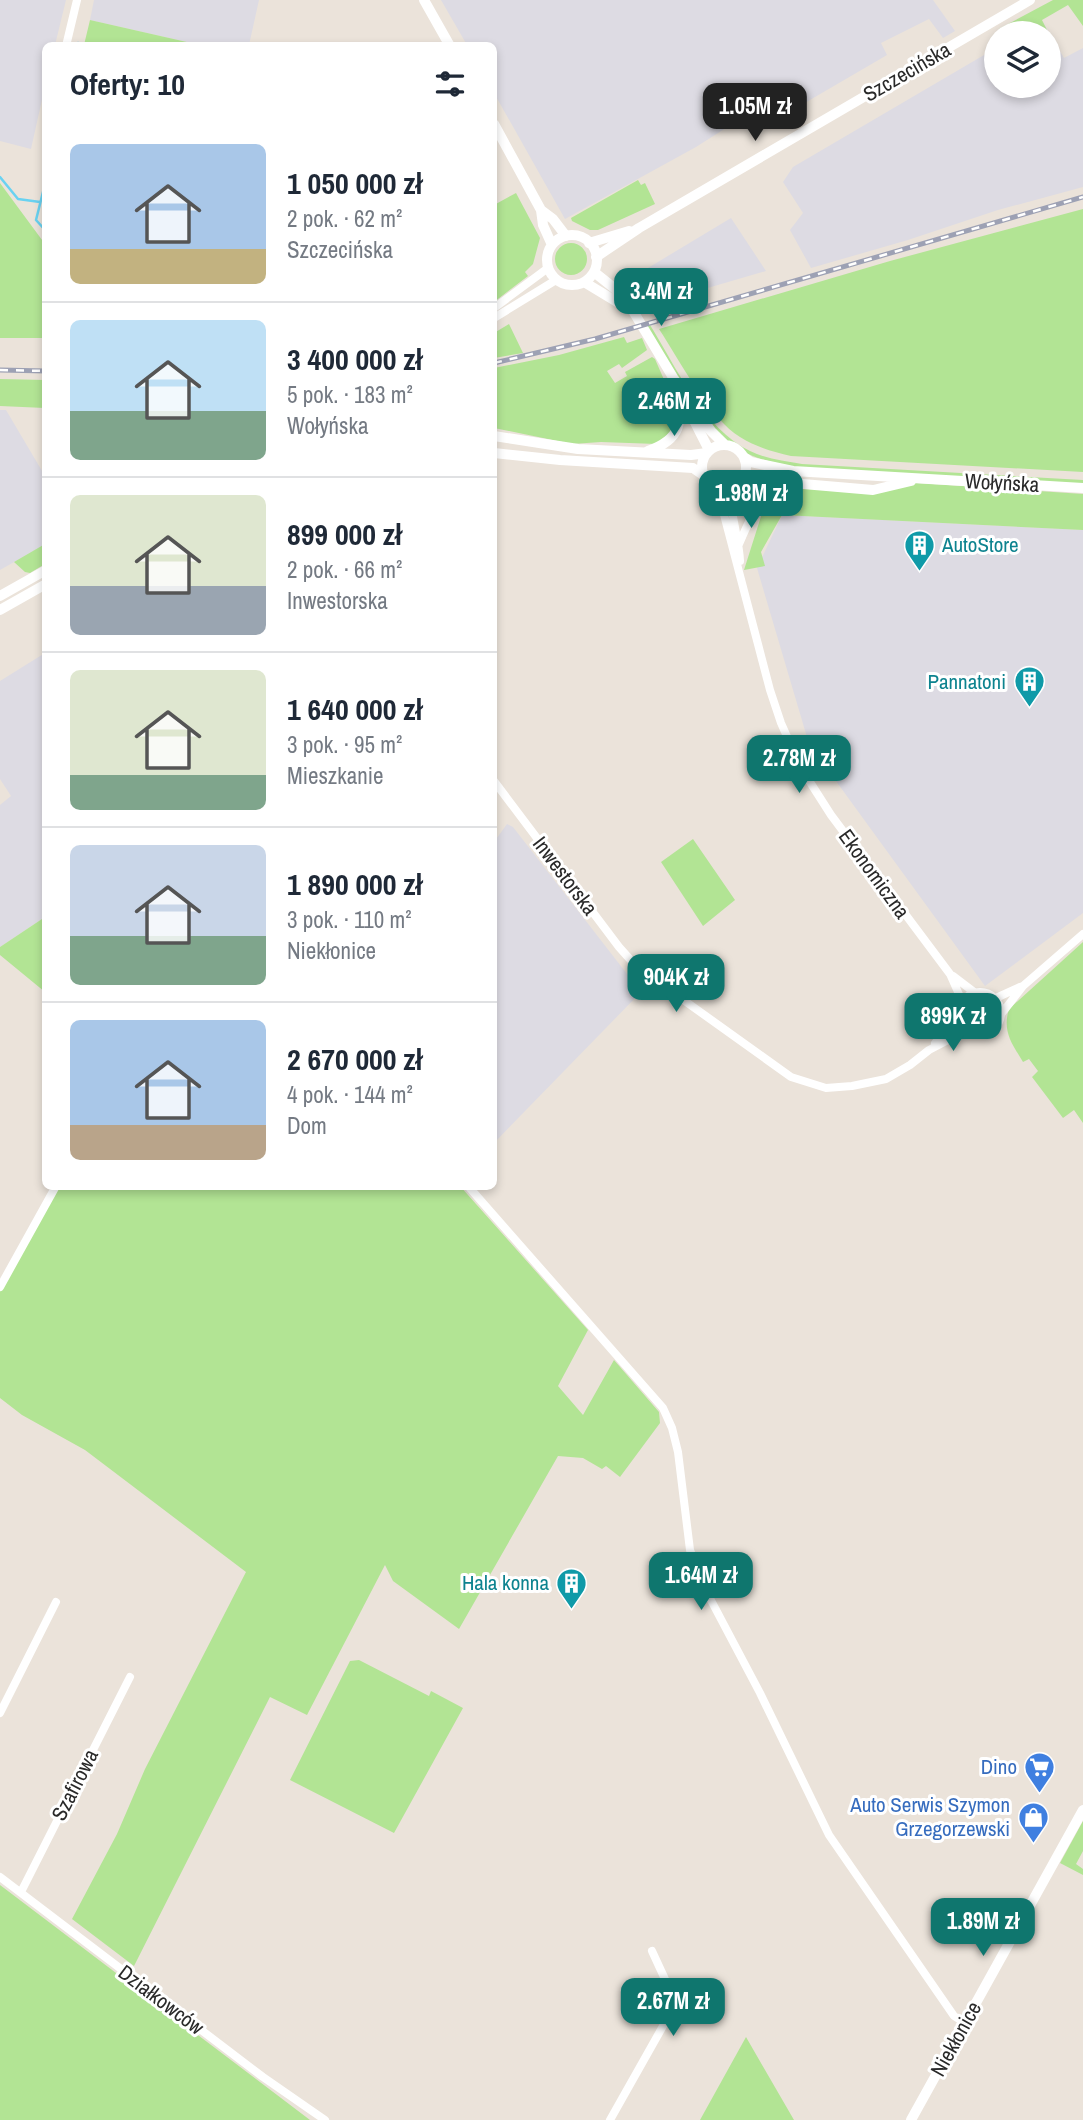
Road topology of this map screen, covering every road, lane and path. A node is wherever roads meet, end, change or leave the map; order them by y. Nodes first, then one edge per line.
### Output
1 (77, 0) edge
2 (424, 0) edge
3 (1030, 0) edge
4 (66, 42) edge
5 (448, 42) edge
6 (497, 129) edge
7 (541, 210) junction
8 (639, 228) junction
9 (566, 236) junction
10 (589, 243) junction
11 (552, 244) junction
12 (596, 257) junction
13 (548, 268) junction
14 (594, 272) junction
15 (556, 280) junction
16 (584, 282) junction
17 (497, 306) edge
18 (631, 311) junction
19 (497, 316) edge
20 (674, 379) junction
21 (678, 390) junction
22 (497, 436) edge
23 (725, 445) junction
24 (708, 451) junction
25 (497, 453) edge
26 (643, 453) junction
27 (744, 457) junction
28 (703, 475) junction
29 (921, 479) junction
30 (789, 484) junction
31 (717, 488) junction
32 (732, 488) junction
33 (1083, 488) edge
34 (739, 544) junction
35 (740, 571) junction
36 (42, 572) edge
37 (42, 586) edge
38 (0, 596) edge
39 (0, 610) edge
40 (497, 785) edge
41 (1083, 934) edge
42 (950, 974) junction
43 (1023, 986) junction
44 (974, 992) junction
45 (996, 998) junction
46 (962, 1001) junction
47 (1002, 1013) junction
48 (958, 1015) junction
49 (967, 1030) junction
50 (929, 1050) junction
51 (54, 1190) edge
52 (472, 1190) edge
53 (0, 1287) edge
54 (56, 1602) dead end
55 (130, 1677) dead end
56 (0, 1713) edge
57 (1083, 1810) edge
58 (0, 1877) edge
59 (21, 1892) junction
60 (652, 1951) dead end
61 (965, 2023) junction
62 (325, 2120) edge
63 (610, 2120) edge
64 (911, 2120) edge

1 - 4 street
2 - 5 main road
3 - 8 main road, Szczecińska
6 - 7 main road
7 - 9 main road
7 - 11 main road
8 - 10 main road, Szczecińska
8 - 12 main road, Szczecińska
9 - 10 main road
9 - 11 main road
10 - 12 main road
11 - 13 main road
12 - 14 main road
13 - 15 main road
13 - 17 street
14 - 16 main road
14 - 18 main road
15 - 16 main road
15 - 19 street
16 - 18 main road
18 - 20 main road
20 - 21 main road
20 - 23 main road
21 - 24 main road
21 - 26 main road
22 - 26 main road
23 - 24 main road
23 - 27 main road
24 - 26 main road
24 - 28 main road
25 - 28 main road
27 - 29 main road, Wołyńska
27 - 32 main road
28 - 31 main road
29 - 30 main road, Wołyńska
29 - 33 main road, Wołyńska
30 - 32 main road, Wołyńska
30 - 34 street
31 - 32 main road
31 - 35 street, Ekonomiczna
32 - 34 street, Ekonomiczna
34 - 35 street, Ekonomiczna
35 - 42 street, Ekonomiczna
36 - 38 main road
37 - 39 main road
40 - 50 street, Inwestorska
41 - 43 street
42 - 44 street, Ekonomiczna
42 - 46 street, Ekonomiczna
43 - 45 street
43 - 47 street
44 - 45 street
44 - 46 street
45 - 47 street
46 - 48 street
47 - 49 street
48 - 49 street
48 - 50 street, Inwestorska
49 - 50 street, Inwestorska
51 - 53 street
52 - 61 street
54 - 56 street
55 - 59 street, Szafirowa
57 - 61 main road, Niekłonice
58 - 59 street, Działkowców
59 - 62 street, Działkowców
60 - 63 street
61 - 64 main road, Niekłonice

